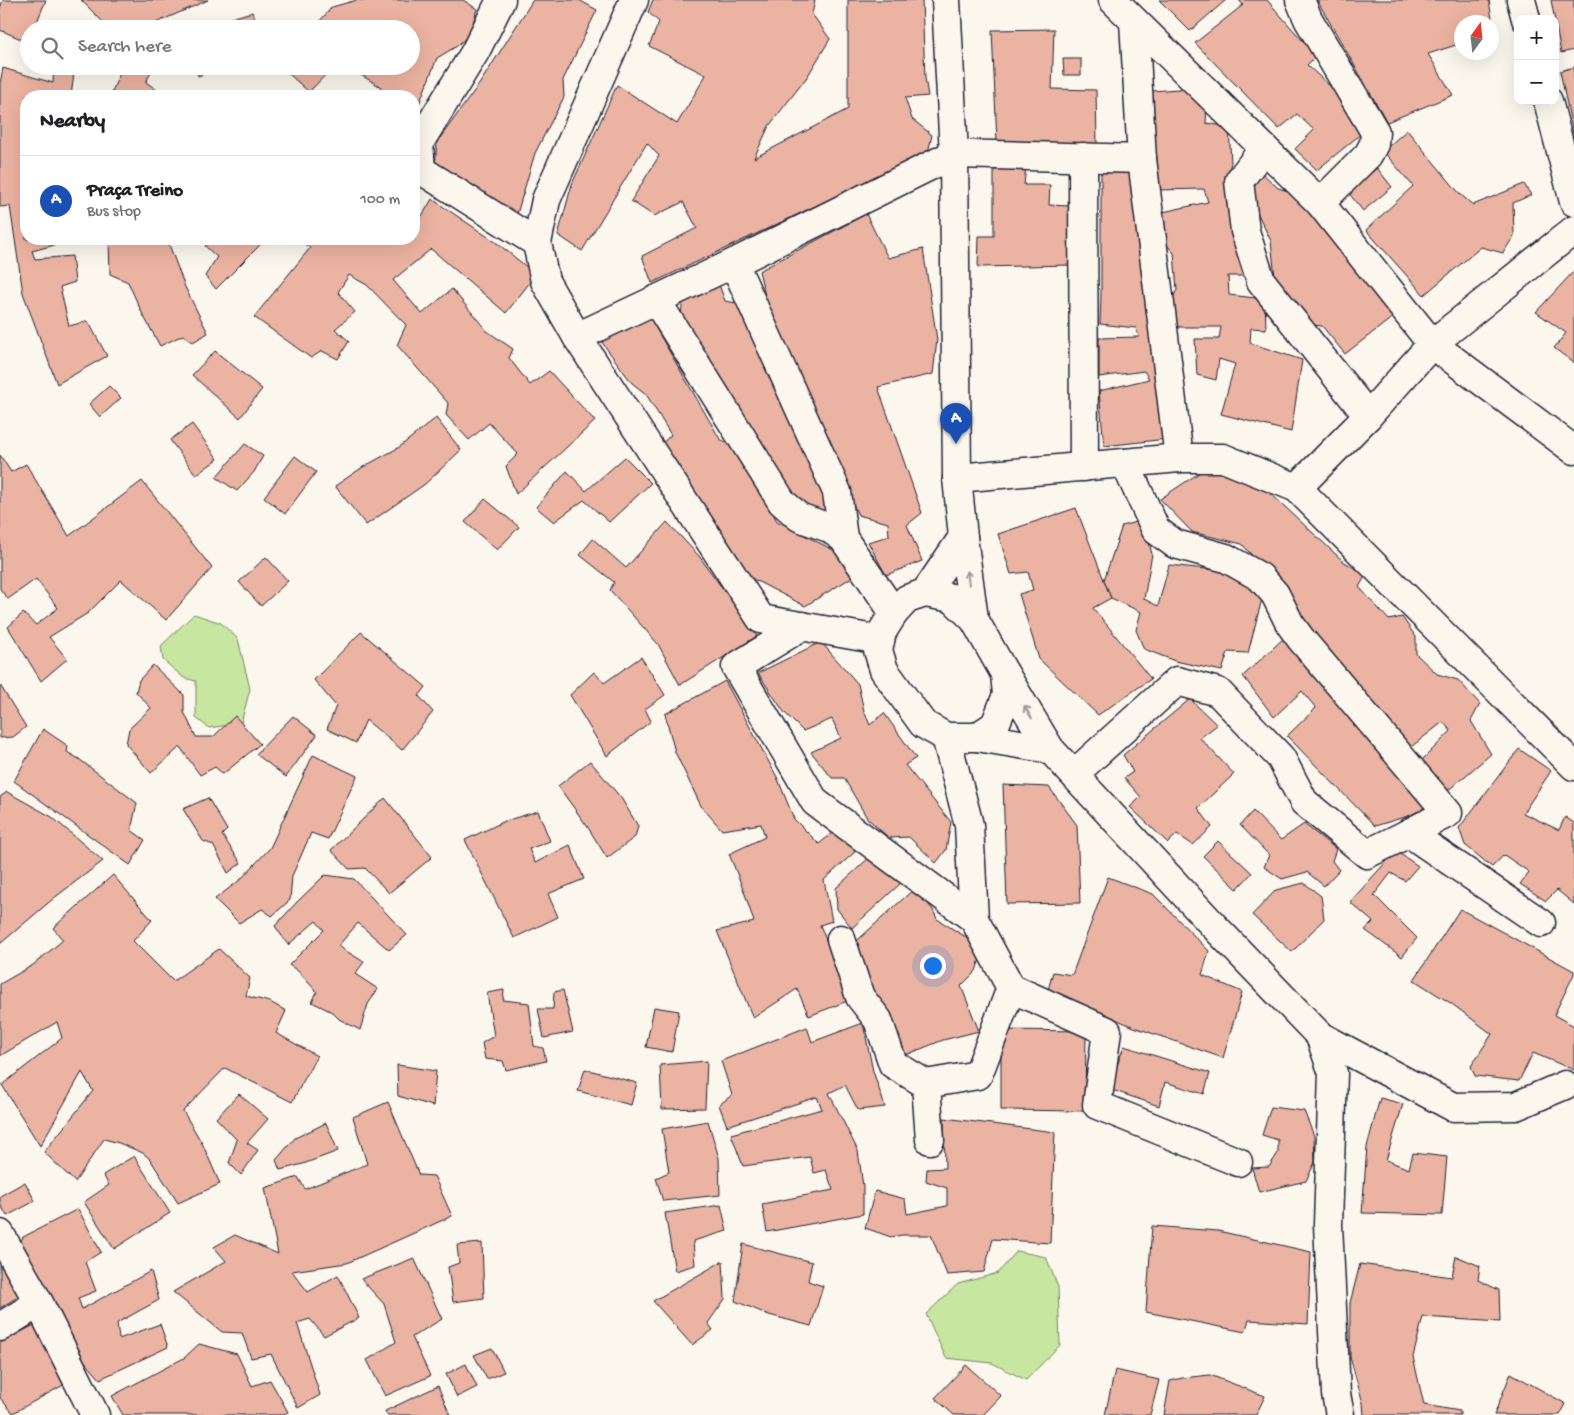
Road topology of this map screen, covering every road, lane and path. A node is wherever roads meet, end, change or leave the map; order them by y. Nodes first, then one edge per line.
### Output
1 (501, 0) edge
2 (946, 0) edge
3 (1114, 0) edge
4 (1300, 0) edge
5 (1521, 0) edge
6 (630, 2) edge
7 (1525, 15) edge
8 (1134, 21) junction
9 (1549, 105) edge
10 (420, 141) edge
11 (1264, 148) junction
12 (954, 154) junction
13 (1083, 157) junction
14 (1142, 158) junction
15 (420, 170) edge
16 (1574, 202) edge
17 (1320, 203) junction
18 (1574, 230) edge
19 (537, 243) junction
20 (734, 262) junction
21 (656, 300) junction
22 (577, 337) junction
23 (1432, 344) junction
24 (1368, 416) junction
25 (1574, 450) edge
26 (1179, 458) junction
27 (1125, 463) junction
28 (1084, 467) junction
29 (957, 478) junction
30 (1297, 488) junction
31 (963, 537) junction
32 (843, 538) junction
33 (925, 593) junction
34 (894, 613) junction
35 (974, 619) junction
36 (802, 626) junction
37 (880, 640) junction
38 (1005, 674) junction
39 (946, 737) junction
40 (977, 737) junction
41 (1050, 749) junction
42 (1574, 766) edge
43 (1074, 774) junction
44 (1409, 833) junction
45 (974, 919) junction
46 (1541, 923) dead end
47 (840, 939) dead end
48 (1012, 988) junction
49 (1320, 1036) junction
50 (926, 1084) junction
51 (1565, 1085) dead end
52 (930, 1140) dead end
53 (1238, 1162) dead end
54 (0, 1234) edge
55 (39, 1303) junction
56 (0, 1326) edge
57 (95, 1415) edge
58 (1340, 1415) edge

1 - 10 street
2 - 12 street
3 - 8 street
4 - 17 street
5 - 7 street
6 - 19 street
8 - 11 street
8 - 14 street
9 - 16 street
11 - 17 street
11 - 24 street
12 - 13 street
12 - 20 street
12 - 29 street
13 - 14 street
13 - 28 street
14 - 26 street
15 - 19 street
17 - 23 street
18 - 23 street
19 - 22 street
20 - 21 street
20 - 32 street
21 - 22 street
21 - 32 street
22 - 36 street
23 - 24 street
23 - 25 street
24 - 30 street
26 - 27 street
26 - 30 street
27 - 28 street
27 - 44 street
28 - 29 street
29 - 31 street
30 - 42 street
31 - 33 street
35 -> 31 street
32 - 34 street
33 - 34 street
33 - 35 street
34 - 37 street
35 - 38 street
36 - 37 street
36 - 45 street
37 - 39 street
38 - 40 street
41 -> 38 street
39 - 40 street
39 - 45 street
40 - 41 street
41 - 43 street
43 - 44 street
43 - 49 street
44 - 46 street
45 - 48 street
47 - 50 street
48 - 50 street
48 - 53 street
49 - 51 street
49 - 58 street
50 - 52 street
54 - 55 street
55 - 56 street
55 - 57 street

